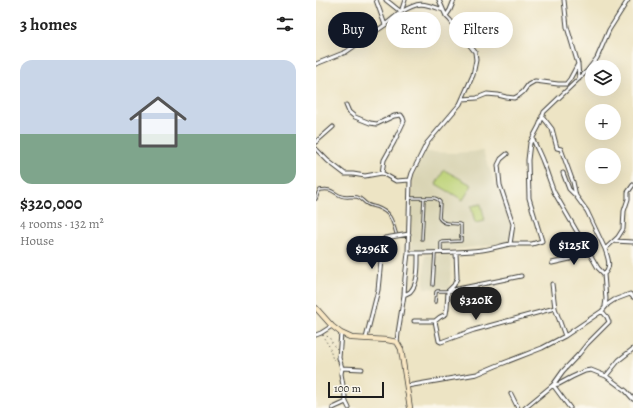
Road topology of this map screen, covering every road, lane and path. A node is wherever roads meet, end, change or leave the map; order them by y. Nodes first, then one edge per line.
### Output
1 (376, 0) edge
2 (386, 0) edge
3 (405, 0) edge
4 (439, 0) edge
5 (454, 0) edge
6 (564, 0) edge
7 (628, 0) edge
8 (443, 10) junction
9 (401, 12) junction
10 (446, 16) junction
11 (385, 25) joint
12 (316, 64) edge
13 (578, 64) junction
14 (579, 79) junction
15 (463, 99) junction
16 (346, 105) dead end
17 (542, 116) junction
18 (333, 128) dead end
19 (533, 139) junction
20 (316, 142) edge
21 (316, 149) edge
22 (507, 154) dead end
23 (382, 173) junction
24 (563, 173) dead end
25 (410, 180) junction
26 (633, 185) edge
27 (576, 196) junction
28 (410, 198) junction
29 (424, 198) junction
30 (316, 199) edge
31 (396, 233) dead end
32 (408, 234) junction
33 (422, 238) dead end
34 (614, 241) junction
35 (633, 242) edge
36 (510, 244) junction
37 (605, 249) junction
38 (589, 251) junction
39 (408, 253) junction
40 (418, 253) junction
41 (435, 253) junction
42 (441, 253) junction
43 (456, 253) junction
44 (552, 263) dead end
45 (604, 274) junction
46 (521, 276) dead end
47 (552, 284) dead end
48 (433, 285) dead end
49 (448, 291) junction
50 (404, 295) junction
51 (633, 297) edge
52 (435, 302) dead end
53 (605, 307) junction
54 (316, 308) edge
55 (556, 308) junction
56 (602, 311) junction
57 (414, 321) dead end
58 (435, 321) junction
59 (332, 326) junction
60 (342, 333) junction
61 (322, 334) junction
62 (316, 335) edge
63 (565, 336) junction
64 (366, 338) junction
65 (397, 342) junction
66 (334, 346) dead end
67 (633, 349) edge
68 (339, 358) junction
69 (342, 368) junction
70 (362, 369) dead end
71 (606, 376) junction
72 (553, 385) junction
73 (407, 386) junction
74 (511, 394) dead end
75 (633, 399) edge
76 (346, 402) junction
77 (333, 408) edge
78 (349, 408) edge
79 (410, 408) edge
80 (518, 408) edge
81 (526, 408) edge
82 (570, 408) edge

1 - 11 street
2 - 9 street
3 - 9 street
4 - 8 street
5 - 10 street
6 - 13 street
7 - 14 street
8 - 9 street
8 - 10 street
10 - 15 street
11 - 12 street
13 - 14 street
13 - 15 street
14 - 17 street
15 - 25 street
16 - 23 street
17 - 19 street
17 - 27 street
18 - 20 street
19 - 36 street
19 - 38 street
21 - 23 street
22 - 36 street
23 - 25 street
24 - 27 street
25 - 28 street
26 - 34 street
27 - 37 street
28 - 29 lane
28 - 32 street
29 - 33 lane
29 - 42 lane
30 - 31 lane
32 - 39 street
32 - 64 street
34 - 35 street
34 - 37 street
36 - 43 street
37 - 45 street
38 - 44 street
38 - 45 street
39 - 40 street
39 - 50 street
40 - 41 street
40 - 50 street
41 - 42 street
41 - 48 lane
42 - 43 street
43 - 49 street
45 - 53 street
46 - 49 street
47 - 55 street
49 - 52 lane
49 - 58 street
50 - 65 street
51 - 53 street
53 - 56 street
54 - 59 main road
55 - 58 street
55 - 63 street
56 - 63 street
56 - 72 street
57 - 58 street
59 - 60 main road
59 - 61 street
60 - 64 main road
60 - 68 street
61 - 62 street
61 - 66 path
61 - 68 path
63 - 73 street
64 - 65 main road
65 - 73 main road
67 - 71 street
68 - 69 street
69 - 70 street
69 - 76 street
71 - 72 street
71 - 75 street
72 - 81 street
72 - 82 street
73 - 79 main road
74 - 80 street
76 - 77 street
76 - 78 street

